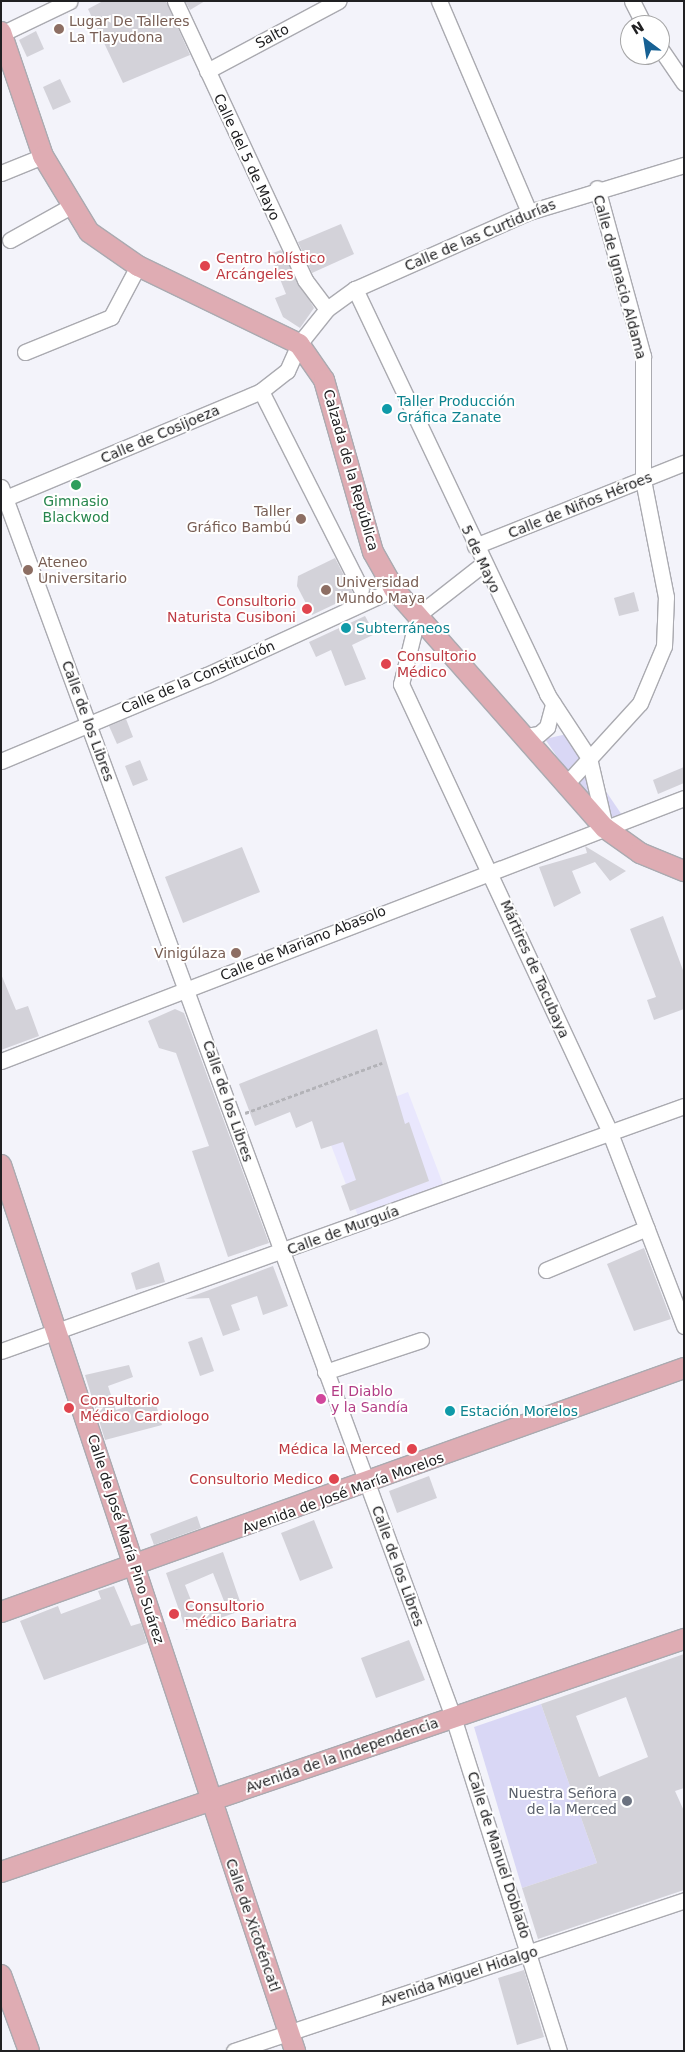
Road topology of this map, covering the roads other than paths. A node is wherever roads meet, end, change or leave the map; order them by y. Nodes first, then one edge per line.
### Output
1 (70, 1) edge
2 (175, 1) edge
3 (338, 1) edge
4 (439, 1) edge
5 (632, 1) edge
6 (639, 15) edge
7 (1, 34) edge
8 (670, 63) edge
9 (207, 71) junction
10 (684, 83) edge
11 (43, 156) junction
12 (677, 167) edge
13 (1, 173) edge
14 (684, 179) edge
15 (597, 188) junction
16 (71, 206) junction
17 (529, 212) junction
18 (10, 240) dead end
19 (138, 266) junction
20 (355, 289) junction
21 (328, 309) junction
22 (299, 344) junction
23 (25, 352) dead end
24 (261, 391) junction
25 (684, 463) edge
26 (643, 480) junction
27 (3, 495) edge
28 (475, 546) junction
29 (483, 564) junction
30 (361, 589) dead end
31 (394, 589) junction
32 (418, 615) junction
33 (553, 704) junction
34 (89, 722) junction
35 (526, 736) junction
36 (588, 758) junction
37 (1, 761) edge
38 (567, 783) junction
39 (684, 798) edge
40 (606, 828) junction
41 (490, 869) junction
42 (684, 871) edge
43 (189, 989) junction
44 (1, 1061) edge
45 (684, 1106) edge
46 (610, 1133) junction
47 (1, 1165) edge
48 (647, 1228) junction
49 (282, 1252) junction
50 (546, 1270) dead end
51 (684, 1326) edge
52 (57, 1331) junction
53 (421, 1340) dead end
54 (1, 1351) edge
55 (684, 1368) edge
56 (325, 1372) junction
57 (368, 1484) junction
58 (135, 1567) junction
59 (1, 1612) edge
60 (684, 1639) edge
61 (453, 1717) junction
62 (210, 1800) junction
63 (1, 1872) edge
64 (684, 1900) edge
65 (531, 1953) junction
66 (1, 1975) edge
67 (292, 2042) edge
68 (29, 2051) edge
69 (234, 2051) edge
70 (559, 2051) edge

1 - 7 street
2 - 9 street, Calle del 5 de Mayo
3 - 9 street, Salto
4 - 17 street
5 - 6 street
7 - 11 main road, Calzada de la República
8 - 10 street
9 - 21 street, Calle del 5 de Mayo
11 - 13 street
11 - 16 main road, Calzada de la República
12 - 14 street
12 - 15 street, Calle de las Curtidurías
15 - 17 street, Calle de las Curtidurías
15 - 26 street, Calle de Ignacio Aldama
16 - 18 street
16 - 19 main road, Calzada de la República
17 - 20 street, Calle de las Curtidurías
19 - 22 main road, Calzada de la República
19 - 23 street
20 - 21 street, Calle de las Curtidurías
20 - 28 street, 5 de Mayo
21 - 22 street, Calle de las Curtidurías
22 - 24 street, Calle de Cosijoeza
22 - 31 main road, Calzada de la República
24 - 27 street, Calle de Cosijoeza
24 - 30 street
25 - 26 street, Calle de Niños Héroes
26 - 28 street, Calle de Niños Héroes
26 - 36 street, Calle de Ignacio Aldama
27 - 34 street, Calle de los Libres
28 - 29 street, 5 de Mayo
29 - 32 street
29 - 33 street, 5 de Mayo
31 - 32 main road, Calzada de la República
31 - 34 street, Calle de la Constitución
32 - 35 main road, Calzada de la República
32 - 41 street, Mártires de Tacubaya
33 - 35 street
33 - 36 street, 5 de Mayo
34 - 37 street, Calle de la Constitución
34 - 43 street, Calle de los Libres
35 - 38 main road, Calzada de la República
36 - 38 street, Calle de Ignacio Aldama
36 - 40 street, 5 de Mayo
38 - 40 main road, Calzada de la República
39 - 40 street, Calle de Mariano Abasolo
40 - 41 street, Calle de Mariano Abasolo
40 - 42 main road, Calzada de la República
41 - 43 street, Calle de Mariano Abasolo
41 - 46 street, Mártires de Tacubaya
43 - 44 street, Calle de Mariano Abasolo
43 - 49 street, Calle de los Libres
45 - 46 street, Calle de Murguía
46 - 48 street, Mártires de Tacubaya
46 - 49 street, Calle de Murguía
47 - 52 main road, Calle de José María Pino Suárez
48 - 50 street
48 - 51 street, Mártires de Tacubaya
49 - 52 street, Calle de Murguía
49 - 56 street, Calle de los Libres
52 - 54 street, Calle de Murguía
52 - 58 main road, Calle de José María Pino Suárez
53 - 56 street
55 - 57 main road, Avenida de José María Morelos
56 - 57 street, Calle de los Libres
57 - 58 main road, Avenida de José María Morelos
57 - 61 street, Calle de los Libres
58 - 59 main road, Avenida de José María Morelos
58 - 62 main road, Calle de José María Pino Suárez
60 - 61 main road, Avenida de la Independencia
61 - 62 main road, Avenida de la Independencia
61 - 65 street, Calle de Manuel Doblado
62 - 63 main road, Avenida de la Independencia
62 - 67 main road, Calle de Xicoténcatl
64 - 65 street, Avenida Miguel Hidalgo
65 - 67 street, Avenida Miguel Hidalgo
65 - 70 street, Calle de Manuel Doblado
66 - 68 main road
67 - 69 street, Avenida Miguel Hidalgo

